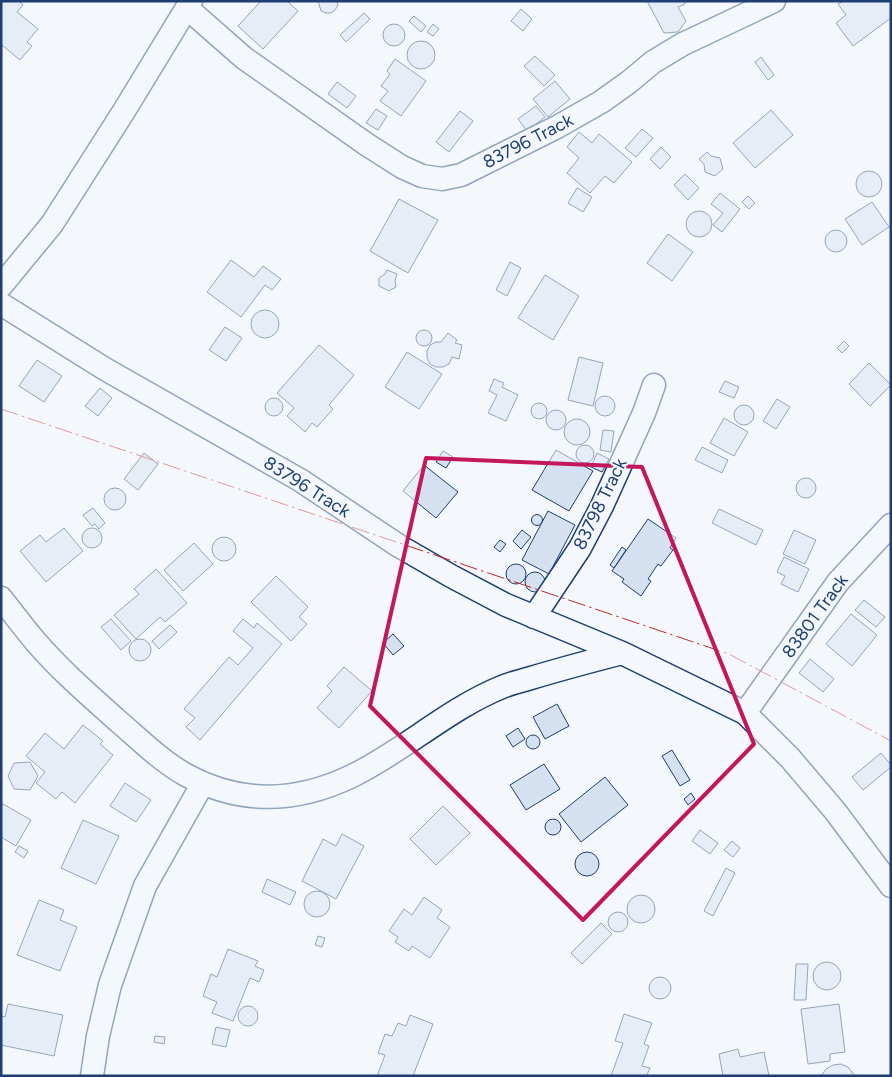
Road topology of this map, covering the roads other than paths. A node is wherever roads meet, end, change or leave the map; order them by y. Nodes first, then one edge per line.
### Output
1 (774, 1) edge
2 (189, 5) edge
3 (1, 286) edge
4 (1, 304) edge
5 (654, 385) dead end
6 (891, 525) edge
7 (1, 598) edge
8 (534, 617) junction
9 (622, 653) junction
10 (745, 713) junction
11 (203, 783) junction
12 (891, 886) edge
13 (92, 1076) edge

1 - 2 street, 83796 Track
2 - 3 street
4 - 8 street, 83796 Track
5 - 8 street, 83798 Track
6 - 10 street, 83801 Track
7 - 11 street
8 - 9 street, 83796 Track
9 - 10 street, 83796 Track
9 - 11 street
10 - 12 street, 83796 Track
11 - 13 street

